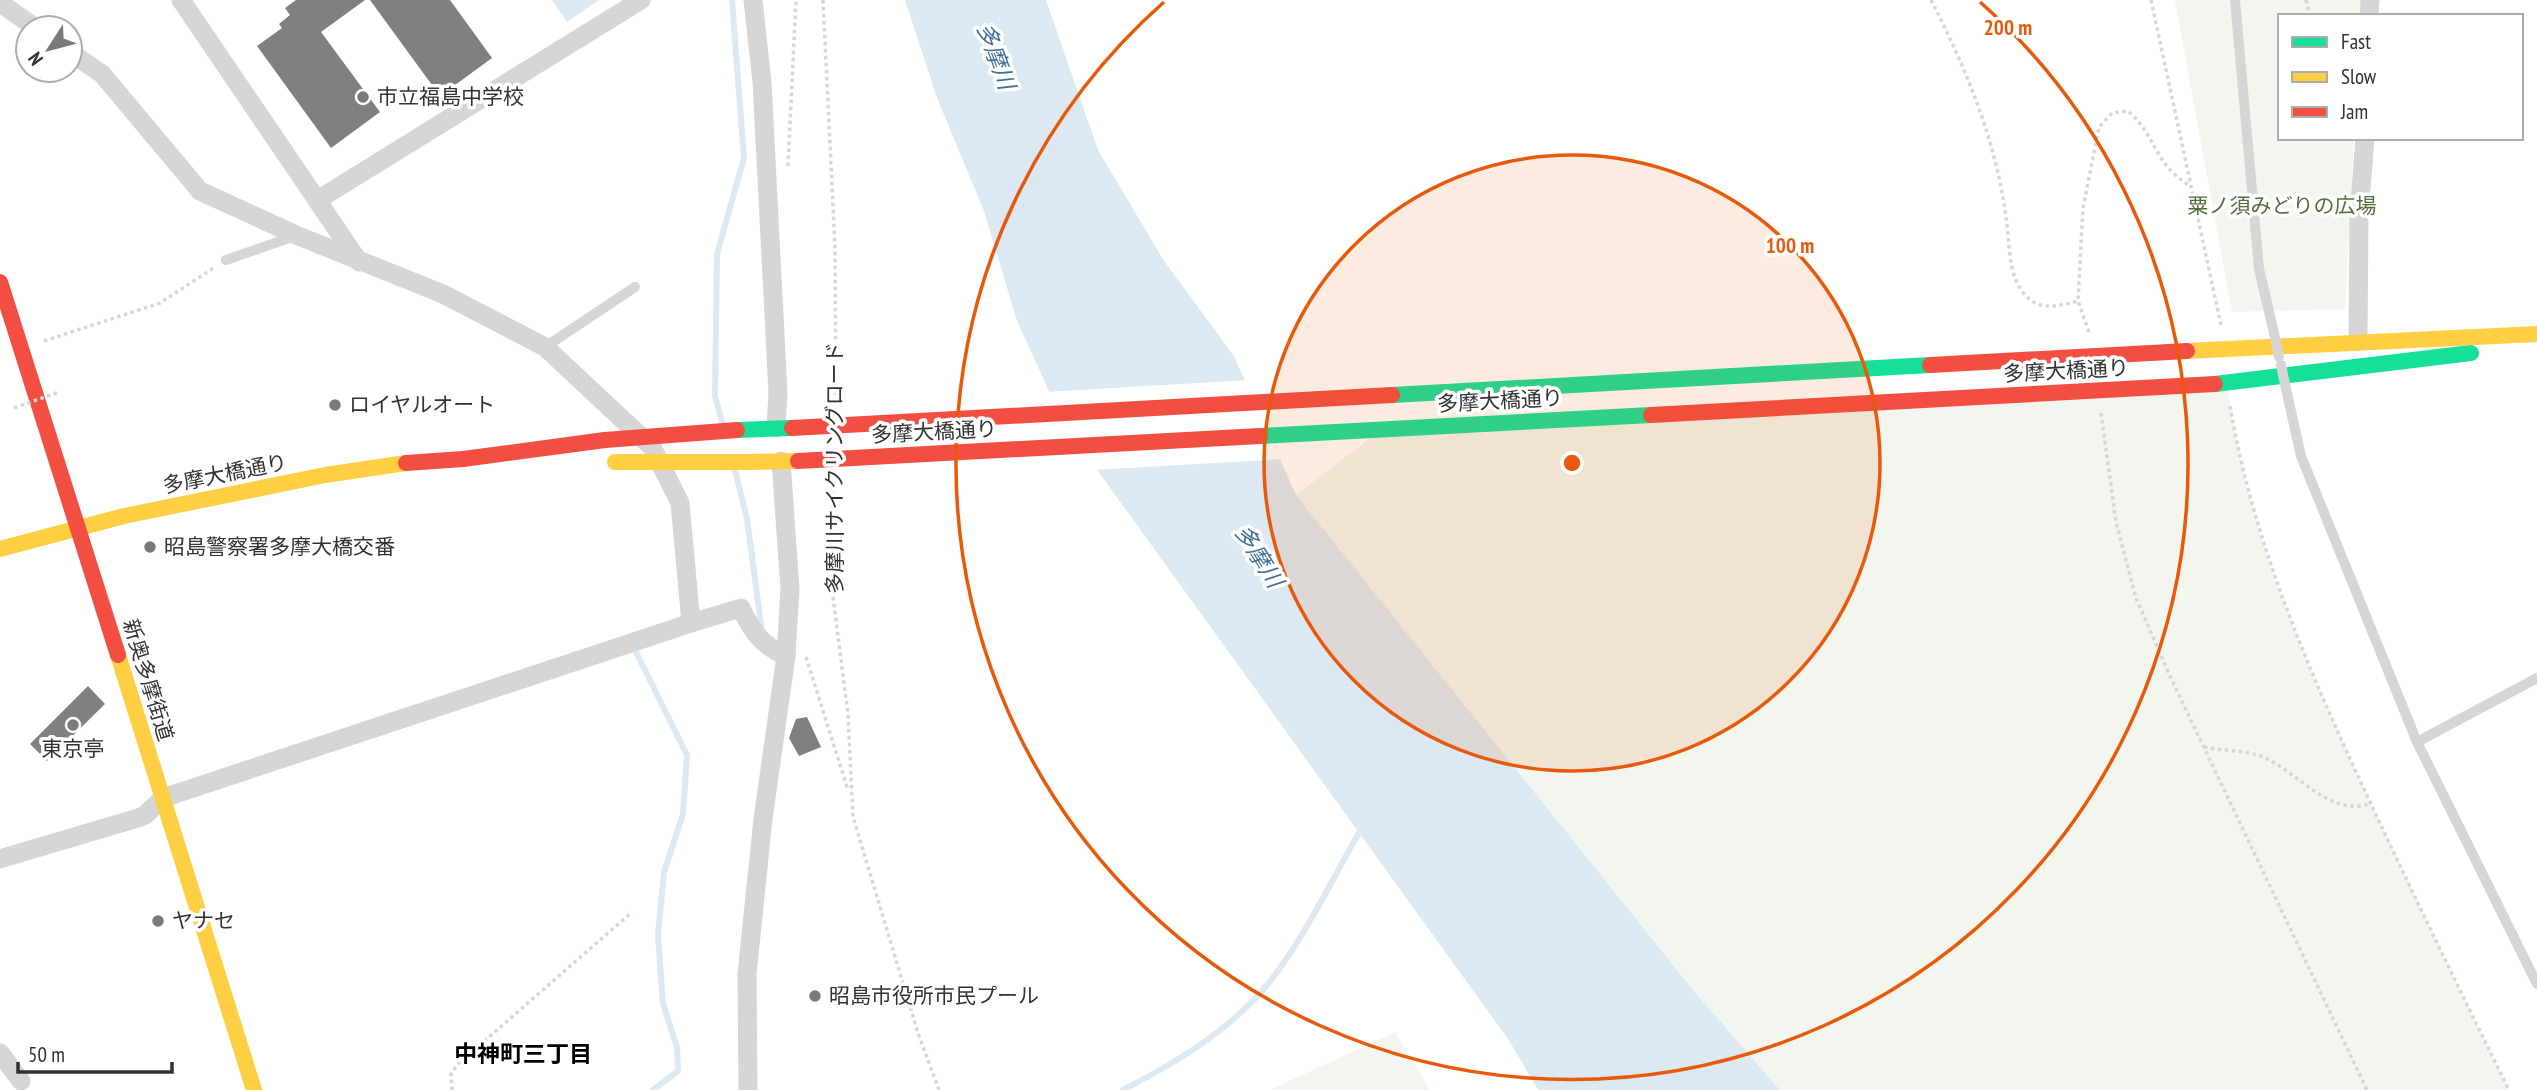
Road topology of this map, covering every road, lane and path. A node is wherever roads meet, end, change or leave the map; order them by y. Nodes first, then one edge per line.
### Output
1 (181, 0) edge
2 (641, 0) edge
3 (753, 0) edge
4 (796, 0) edge
5 (1931, 0) edge
6 (2151, 0) edge
7 (2235, 0) edge
8 (822, 2) edge
9 (0, 3) edge
10 (16, 14) edge
11 (84, 62) edge
12 (2365, 140) edge
13 (788, 176) dead end
14 (2190, 186) junction
15 (319, 200) junction
16 (296, 235) junction
17 (226, 260) joint
18 (359, 262) junction
19 (0, 282) edge
20 (635, 287) dead end
21 (2078, 301) junction
22 (2537, 334) edge
23 (2358, 341) junction
24 (2537, 343) edge
25 (2091, 344) dead end
26 (545, 347) junction
27 (2223, 348) junction
28 (46, 349) dead end
29 (2221, 383) junction
30 (59, 392) dead end
31 (2099, 404) dead end
32 (835, 407) dead end
33 (14, 408) dead end
34 (784, 428) junction
35 (463, 459) junction
36 (573, 461) dead end
37 (789, 461) junction
38 (608, 462) dead end
39 (832, 472) dead end
40 (79, 529) junction
41 (0, 549) edge
42 (691, 623) junction
43 (788, 653) junction
44 (2537, 678) edge
45 (2417, 742) junction
46 (2204, 747) junction
47 (850, 795) junction
48 (163, 798) junction
49 (2371, 803) junction
50 (0, 859) edge
51 (632, 912) dead end
52 (2537, 984) edge
53 (0, 1053) edge
54 (21, 1081) dead end
55 (254, 1090) edge
56 (452, 1090) edge
57 (748, 1090) edge
58 (939, 1090) edge
59 (2367, 1090) edge
60 (2509, 1090) edge

1 - 15 street
2 - 15 street
3 - 34 street
4 - 13 path
5 - 21 path
6 - 14 path
7 - 45 lane, bridge
8 - 32 path, 多摩川サイクリングロード
9 - 10 street
11 - 16 street
12 - 23 street
14 - 21 path
14 - 27 path
15 - 18 street
16 - 17 lane
16 - 18 street
17 - 28 path
18 - 26 street
19 - 40 main road, 新奥多摩街道
20 - 26 lane
21 - 25 path
22 - 23 main road, 多摩大橋通り
23 - 27 main road, 多摩大橋通り
24 - 29 main road, 多摩大橋通り
26 - 42 street
27 - 34 main road, 多摩大橋通り, bridge
29 - 37 main road, 多摩大橋通り, bridge
29 - 49 path
30 - 33 path, bridge
31 - 46 path
34 - 35 main road, 多摩大橋通り, bridge
35 - 36 main road, 多摩大橋通り
35 - 40 main road, 多摩大橋通り
37 - 38 main road, 多摩大橋通り, bridge
37 - 43 street
39 - 47 path, 多摩川サイクリングロード
40 - 41 main road, 多摩大橋通り
40 - 48 main road, 新奥多摩街道
42 - 43 street
42 - 48 street
43 - 47 path
43 - 57 street
44 - 45 lane
45 - 52 lane
46 - 49 path
46 - 59 path
47 - 58 path, 多摩川サイクリングロード
48 - 50 street
48 - 55 main road, 新奥多摩街道
49 - 60 path
51 - 56 path
53 - 54 street

